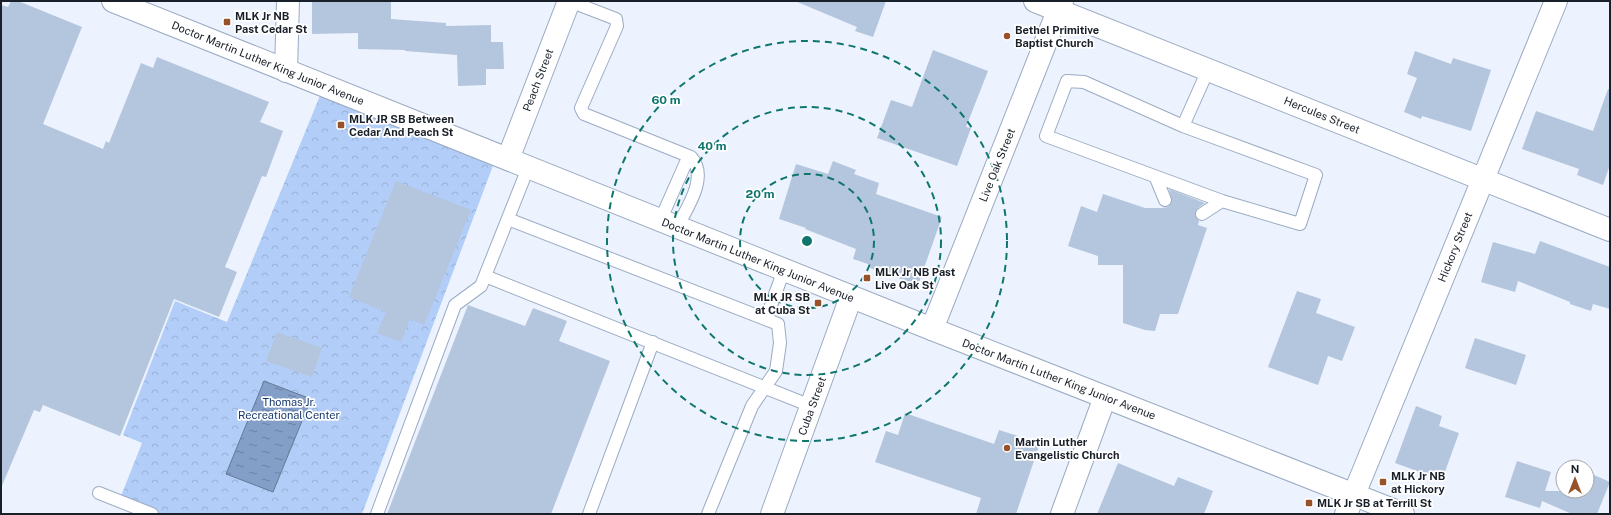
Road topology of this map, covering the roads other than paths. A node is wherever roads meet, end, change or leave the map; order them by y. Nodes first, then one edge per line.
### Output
1 (113, 1) edge
2 (288, 1) edge
3 (569, 1) edge
4 (1035, 1) edge
5 (1556, 1) edge
6 (1060, 6) edge
7 (286, 70) junction
8 (1208, 70) junction
9 (1183, 126) junction
10 (691, 157) junction
11 (508, 159) junction
12 (528, 168) junction
13 (1156, 178) junction
14 (1483, 178) junction
15 (1164, 200) dead end
16 (1222, 201) junction
17 (1202, 214) dead end
18 (508, 219) junction
19 (669, 224) junction
20 (1610, 230) edge
21 (784, 270) junction
22 (485, 276) junction
23 (851, 297) junction
24 (766, 319) junction
25 (932, 329) junction
26 (653, 342) junction
27 (766, 387) junction
28 (1105, 397) junction
29 (811, 406) junction
30 (98, 494) dead end
31 (1354, 494) junction
32 (152, 514) edge
33 (377, 514) edge
34 (589, 514) edge
35 (708, 514) edge
36 (772, 514) edge
37 (1062, 514) edge
38 (1346, 514) edge
39 (1404, 514) edge

1 - 7 street, Doctor Martin Luther King Junior Avenue
2 - 7 street
3 - 10 lane
3 - 11 street, Peach Street
4 - 6 street, Hercules Street
5 - 14 street, Hickory Street
6 - 8 street, Hercules Street
6 - 25 street, Live Oak Street
7 - 11 street, Doctor Martin Luther King Junior Avenue
8 - 9 lane
8 - 14 street, Hercules Street
9 - 13 lane
9 - 16 lane
10 - 19 lane
10 - 19 lane
11 - 12 street, Doctor Martin Luther King Junior Avenue
12 - 18 lane
12 - 19 street, Doctor Martin Luther King Junior Avenue
13 - 15 lane
13 - 16 lane
14 - 20 street, Hercules Street
14 - 31 street, Hickory Street
16 - 17 lane
18 - 22 lane
18 - 24 lane
19 - 21 street, Doctor Martin Luther King Junior Avenue
21 - 23 street, Doctor Martin Luther King Junior Avenue
21 - 24 lane
22 - 26 lane
22 - 33 lane
23 - 25 street, Doctor Martin Luther King Junior Avenue
23 - 29 street, Cuba Street
24 - 27 lane
25 - 28 street, Doctor Martin Luther King Junior Avenue
26 - 27 lane
26 - 34 lane
27 - 29 lane
27 - 35 lane
28 - 31 street, Doctor Martin Luther King Junior Avenue
28 - 37 street
29 - 36 street, Cuba Street
30 - 32 lane
31 - 38 street, Hickory Street
31 - 39 street, Doctor Martin Luther King Junior Avenue

